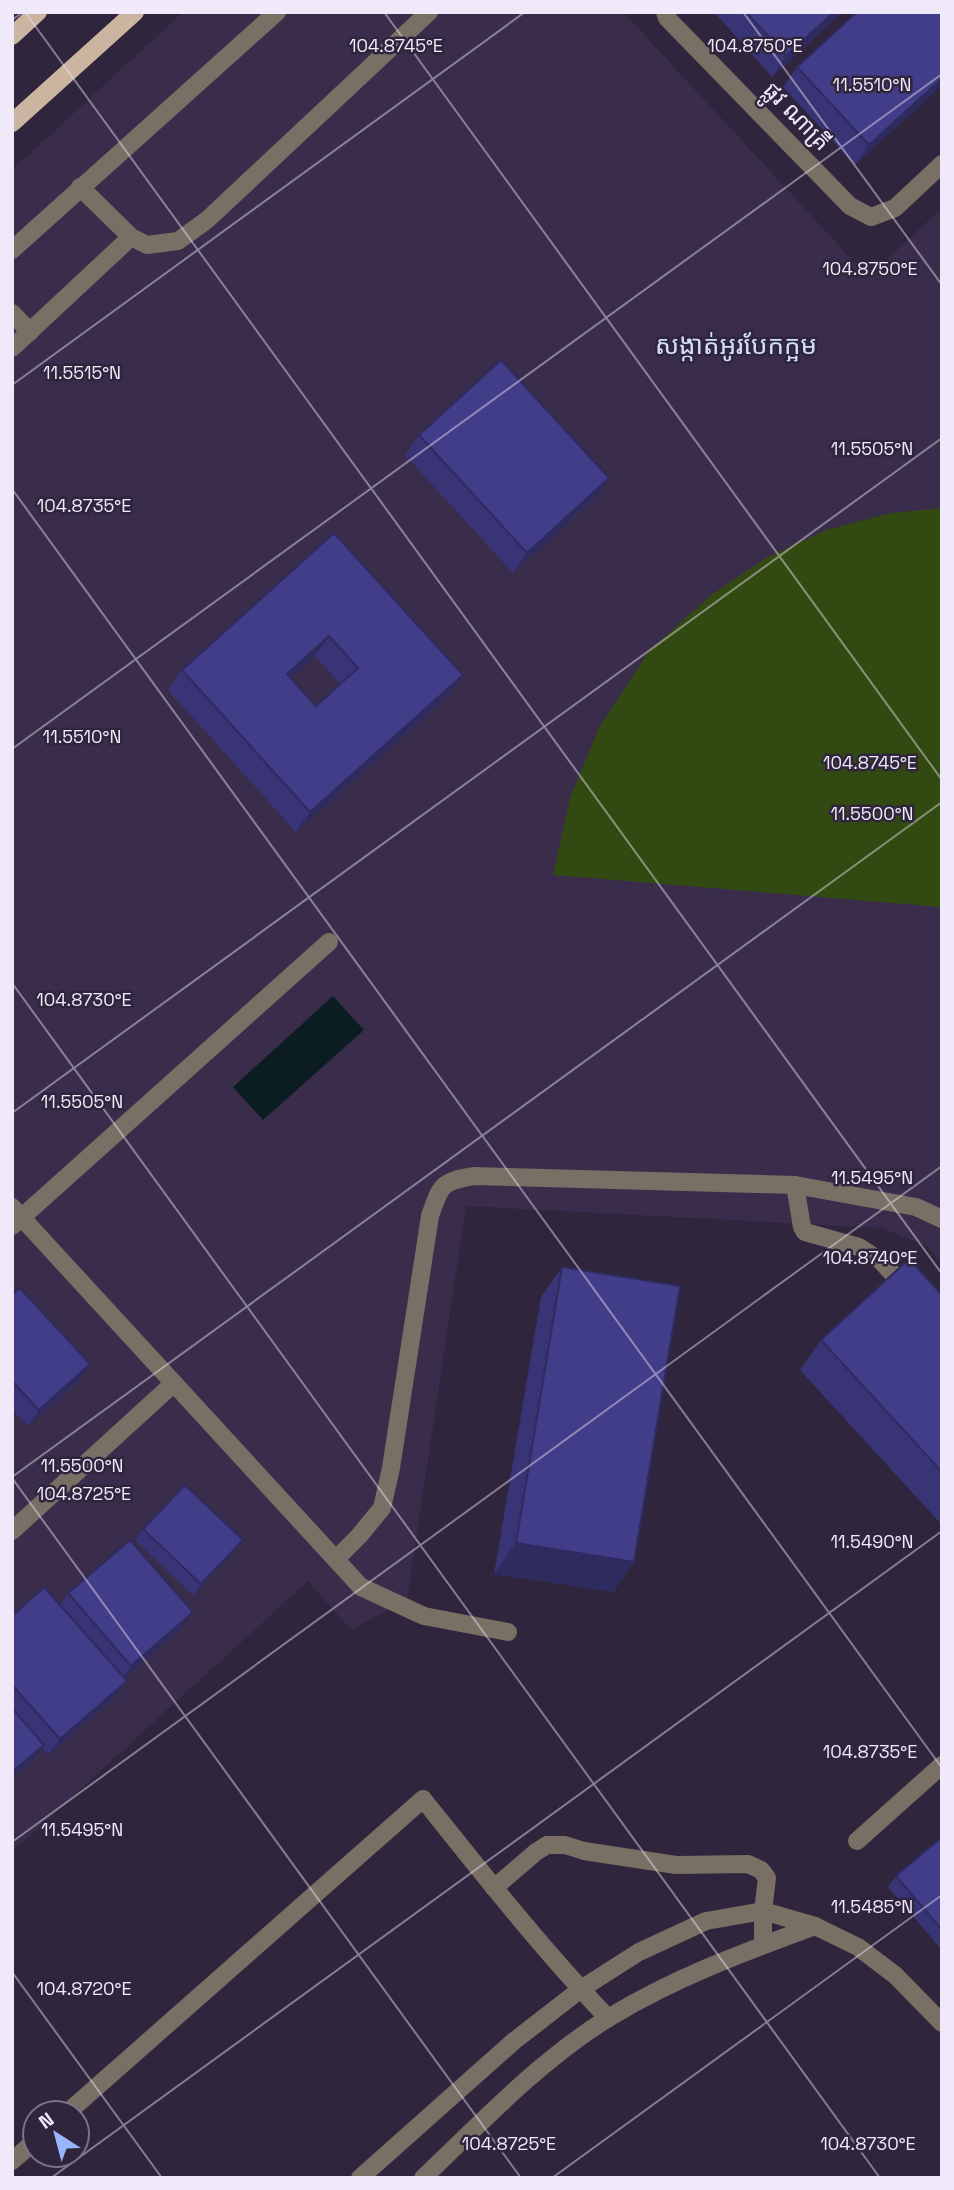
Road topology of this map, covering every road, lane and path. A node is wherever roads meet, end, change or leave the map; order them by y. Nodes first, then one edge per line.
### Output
1 (38, 12) edge
2 (135, 12) edge
3 (276, 12) edge
4 (429, 12) edge
5 (665, 12) edge
6 (12, 36) edge
7 (12, 124) edge
8 (942, 164) edge
9 (80, 187) junction
10 (131, 237) junction
11 (12, 250) edge
12 (12, 313) edge
13 (30, 332) junction
14 (12, 348) edge
15 (330, 942) dead end
16 (795, 1185) junction
17 (16, 1217) edge
18 (942, 1219) edge
19 (942, 1327) edge
20 (174, 1383) junction
21 (12, 1531) edge
22 (336, 1559) junction
23 (508, 1632) dead end
24 (942, 1765) edge
25 (857, 1841) dead end
26 (494, 1888) junction
27 (763, 1911) junction
28 (815, 1926) junction
29 (763, 1945) junction
30 (581, 1989) junction
31 (608, 2018) junction
32 (942, 2023) edge
33 (82, 2099) edge
34 (360, 2178) edge
35 (423, 2178) edge

1 - 6 main road
2 - 7 main road
3 - 9 street
4 - 10 street
5 - 8 street, ផ្លូវ ណាគ្រី
9 - 10 street
9 - 11 street
10 - 13 street
12 - 13 street
13 - 14 street
15 - 17 street
16 - 18 street
16 - 19 street
16 - 22 street
17 - 20 street
20 - 21 street
20 - 22 street
22 - 23 street
24 - 25 street
26 - 27 street
26 - 30 street
26 - 33 street
27 - 28 street
27 - 29 street
27 - 30 street
28 - 29 street
28 - 32 street
29 - 31 street
30 - 31 street
30 - 34 street
31 - 35 street

